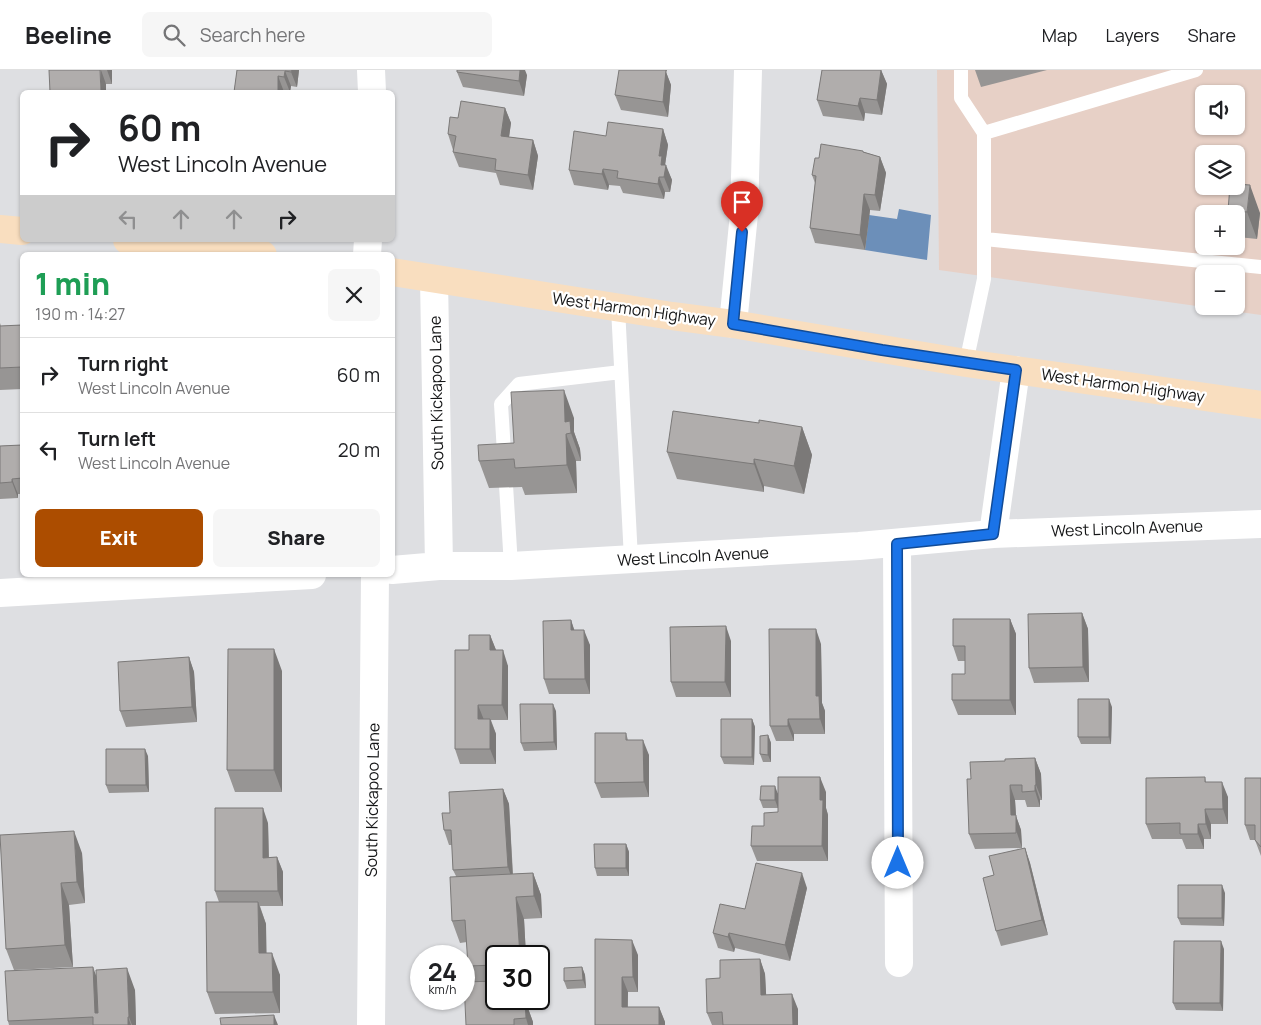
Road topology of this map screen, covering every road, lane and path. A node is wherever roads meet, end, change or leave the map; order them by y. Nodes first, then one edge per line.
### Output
1 (371, 70) edge
2 (748, 70) edge
3 (961, 70) edge
4 (1196, 70) edge
5 (372, 90) edge
6 (984, 133) junction
7 (0, 229) edge
8 (20, 231) edge
9 (985, 239) junction
10 (145, 242) edge
11 (236, 252) edge
12 (1261, 267) edge
13 (395, 272) edge
14 (434, 279) junction
15 (618, 308) junction
16 (733, 324) junction
17 (966, 363) junction
18 (1016, 370) junction
19 (621, 372) junction
20 (1261, 405) edge
21 (1261, 524) edge
22 (993, 534) junction
23 (897, 544) junction
24 (631, 559) junction
25 (439, 566) junction
26 (511, 566) junction
27 (395, 570) edge
28 (277, 577) edge
29 (375, 577) edge
30 (0, 593) edge
31 (899, 963) dead end
32 (371, 1025) edge

1 - 5 street
2 - 16 street
3 - 6 lane
4 - 6 lane
6 - 9 lane
7 - 8 main road
9 - 12 lane
9 - 17 lane
10 - 11 main road
13 - 14 main road, West Harmon Highway
14 - 15 main road, West Harmon Highway
14 - 25 street, South Kickapoo Lane
15 - 16 main road, West Harmon Highway
15 - 19 lane
16 - 17 main road, West Harmon Highway
17 - 18 main road, West Harmon Highway
18 - 20 main road, West Harmon Highway
18 - 22 street
19 - 24 lane
19 - 26 lane
21 - 22 street, West Lincoln Avenue
22 - 23 street, West Lincoln Avenue
23 - 24 street, West Lincoln Avenue
23 - 31 street
24 - 26 street, West Lincoln Avenue
25 - 26 street, West Lincoln Avenue
25 - 27 street, West Lincoln Avenue
28 - 30 street
29 - 32 street, South Kickapoo Lane

